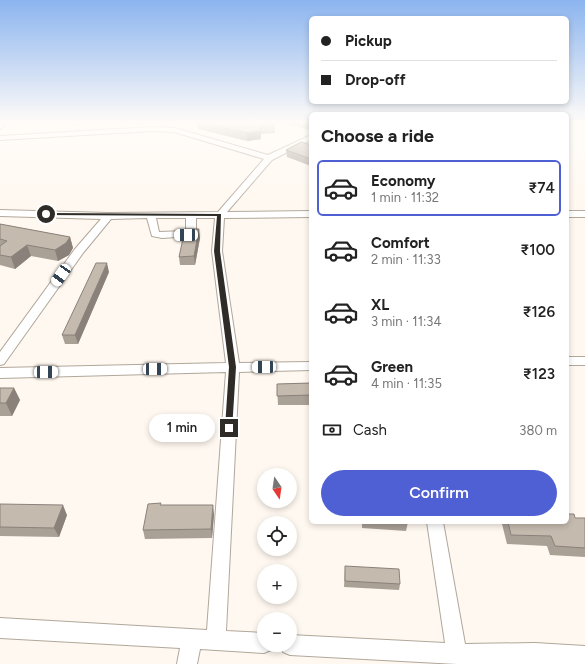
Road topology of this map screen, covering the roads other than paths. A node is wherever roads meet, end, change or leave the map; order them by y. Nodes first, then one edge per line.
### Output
1 (252, 153) edge
2 (279, 153) edge
3 (269, 158) junction
4 (0, 213) edge
5 (309, 214) edge
6 (569, 214) edge
7 (585, 214) edge
8 (191, 215) junction
9 (220, 215) junction
10 (108, 216) junction
11 (151, 216) junction
12 (0, 361) edge
13 (569, 361) edge
14 (585, 361) edge
15 (309, 366) edge
16 (233, 367) junction
17 (0, 373) edge
18 (435, 524) edge
19 (0, 628) edge
20 (192, 639) junction
21 (216, 640) junction
22 (257, 643) edge
23 (297, 645) edge
24 (456, 654) junction
25 (585, 656) edge
26 (537, 659) edge
27 (187, 664) edge

1 - 3 street
2 - 3 street
3 - 9 street
4 - 10 street
5 - 9 street
6 - 7 street
8 - 9 street
8 - 11 street
8 - 11 street
9 - 16 street
10 - 11 street
10 - 12 street
13 - 14 street
15 - 16 street
16 - 17 street
16 - 21 street
18 - 24 street
19 - 20 street
20 - 21 street
20 - 27 street
21 - 22 street
23 - 24 street
24 - 26 street
25 - 26 street

